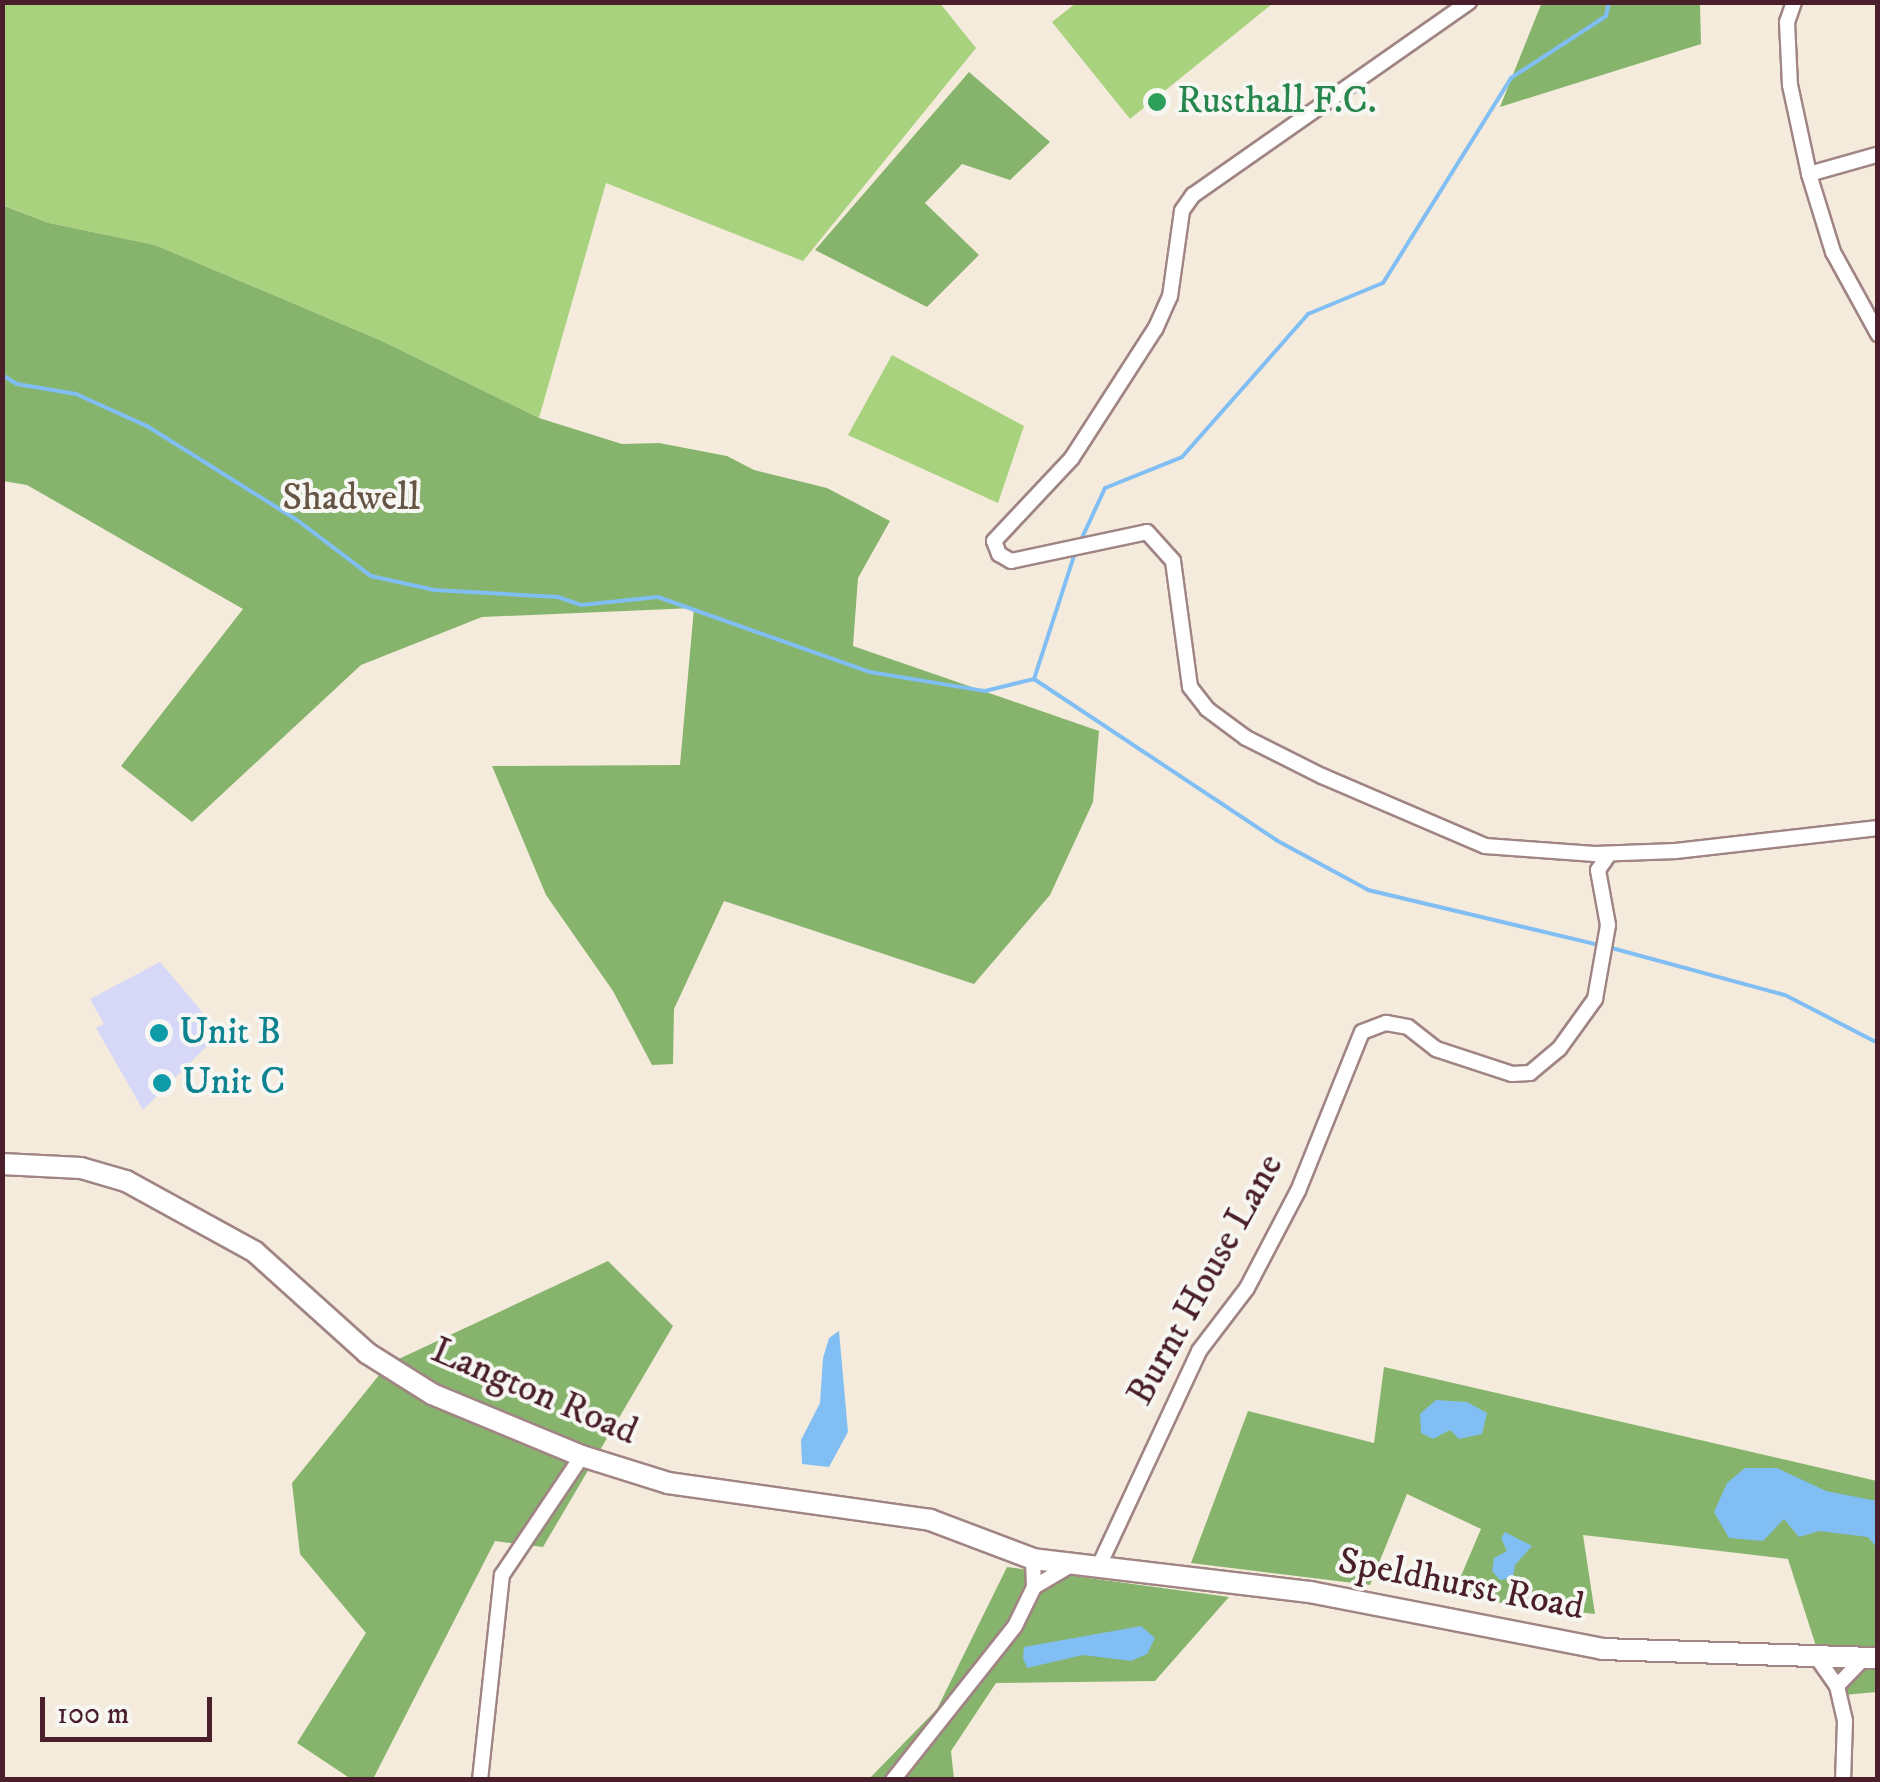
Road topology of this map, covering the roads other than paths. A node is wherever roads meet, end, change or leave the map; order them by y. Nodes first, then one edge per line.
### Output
1 (1469, 2) edge
2 (1794, 2) edge
3 (1876, 155) edge
4 (1809, 174) junction
5 (1878, 334) edge
6 (1878, 828) edge
7 (1609, 854) junction
8 (2, 1164) edge
9 (582, 1456) junction
10 (1033, 1559) junction
11 (1071, 1565) junction
12 (1098, 1568) junction
13 (1034, 1587) junction
14 (1871, 1657) edge
15 (1818, 1658) junction
16 (1836, 1686) junction
17 (480, 1780) edge
18 (894, 1780) edge
19 (1843, 1780) edge

1 - 7 street
2 - 4 street
3 - 4 street
4 - 5 street
6 - 7 street
7 - 12 street, Burnt House Lane
8 - 9 street, Langton Road
9 - 10 street, Langton Road
9 - 17 street
10 - 11 street, Speldhurst Road
10 - 13 street
11 - 12 street, Speldhurst Road
11 - 13 street
12 - 15 street, Speldhurst Road
13 - 18 street
14 - 15 street, Speldhurst Road
14 - 16 street
15 - 16 street
16 - 19 street

